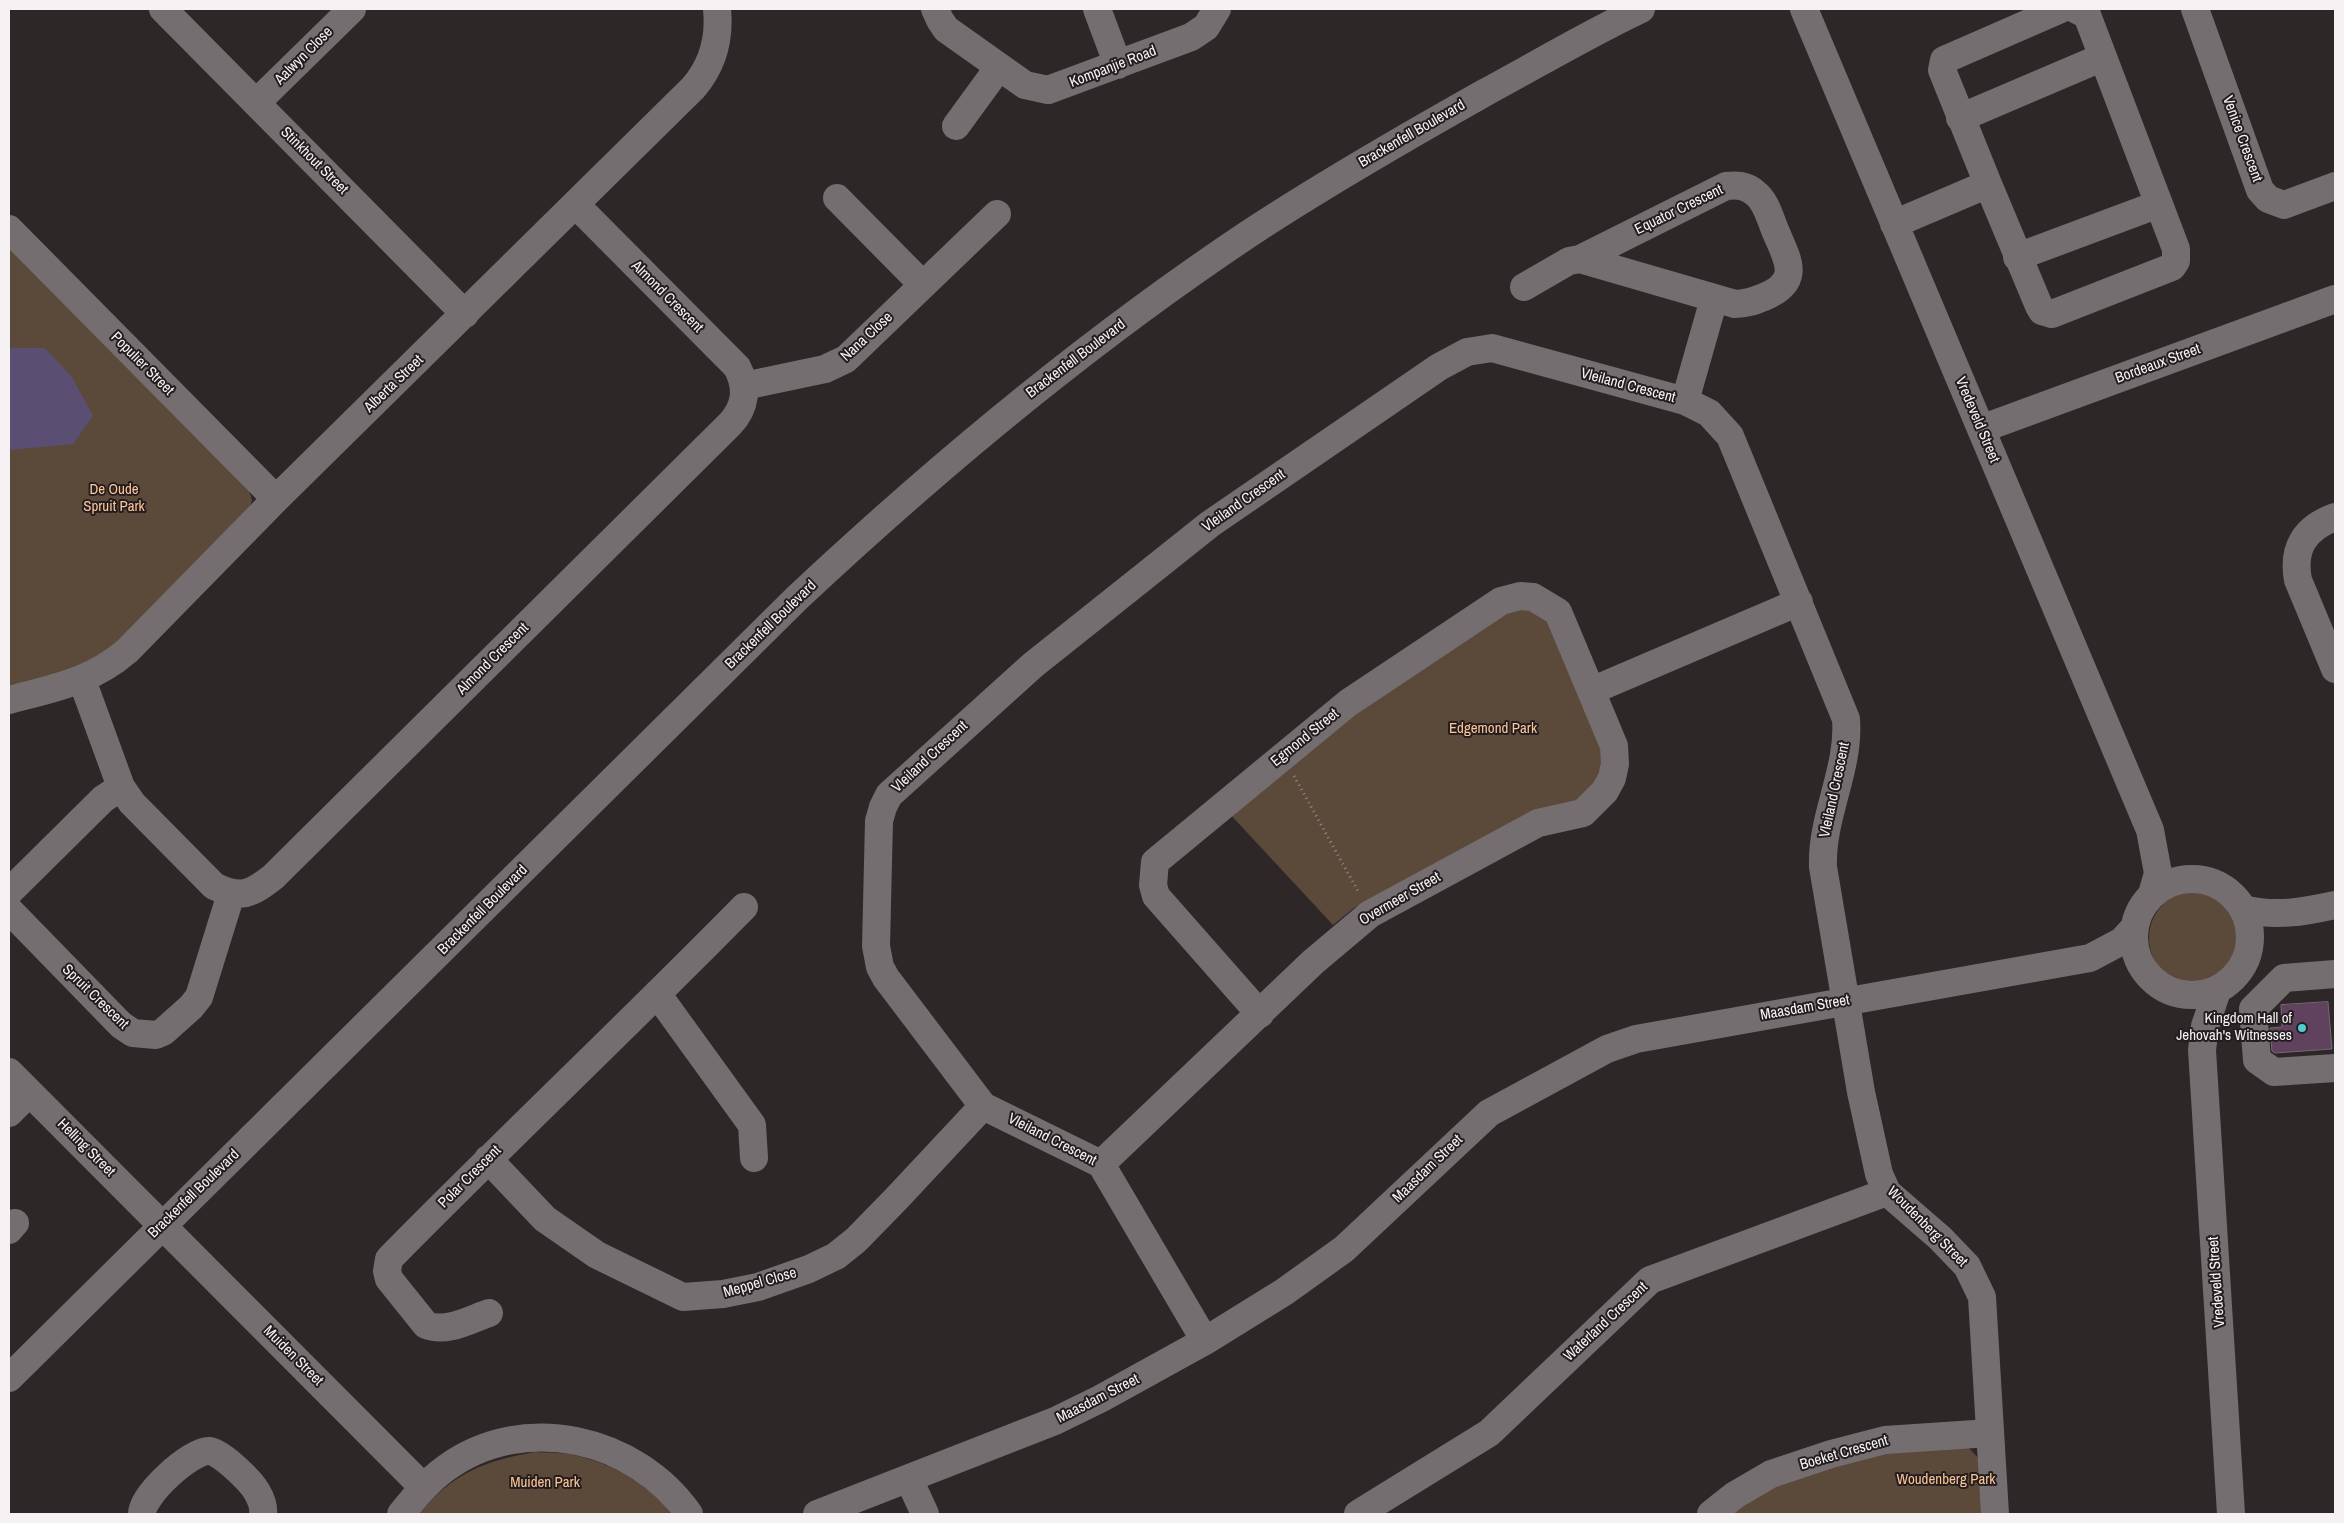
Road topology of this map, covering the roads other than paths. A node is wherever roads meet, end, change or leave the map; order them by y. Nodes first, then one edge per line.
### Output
1 (163, 9) edge
2 (352, 9) edge
3 (717, 9) edge
4 (936, 9) edge
5 (1097, 9) edge
6 (1217, 9) edge
7 (1642, 9) edge
8 (1804, 9) edge
9 (2062, 9) edge
10 (2075, 9) edge
11 (2195, 9) edge
12 (2103, 57) junction
13 (1118, 65) junction
14 (999, 67) junction
15 (256, 103) junction
16 (1960, 118) junction
17 (956, 126) dead end
18 (1988, 184) junction
19 (2335, 186) edge
20 (838, 198) dead end
21 (2159, 204) junction
22 (576, 205) junction
23 (997, 214) dead end
24 (1894, 224) junction
25 (9, 229) edge
26 (2017, 257) junction
27 (1580, 259) junction
28 (923, 285) junction
29 (1524, 287) dead end
30 (1714, 299) junction
31 (2335, 299) edge
32 (465, 314) junction
33 (744, 386) junction
34 (1685, 401) junction
35 (1981, 429) junction
36 (276, 499) junction
37 (2335, 517) edge
38 (1799, 602) junction
39 (2335, 669) edge
40 (82, 680) junction
41 (1591, 690) junction
42 (9, 700) edge
43 (121, 787) junction
44 (2150, 830) junction
45 (2186, 879) junction
46 (9, 892) edge
47 (231, 894) junction
48 (2152, 894) junction
49 (2335, 905) edge
50 (744, 907) dead end
51 (2243, 909) junction
52 (9, 910) edge
53 (2293, 914) junction
54 (2134, 928) junction
55 (2250, 945) junction
56 (2090, 958) junction
57 (2142, 968) junction
58 (2335, 974) edge
59 (2217, 991) junction
60 (2176, 994) junction
61 (658, 995) junction
62 (1847, 1001) junction
63 (1260, 1014) junction
64 (2202, 1050) junction
65 (2335, 1068) edge
66 (9, 1072) edge
67 (29, 1093) junction
68 (983, 1106) junction
69 (9, 1113) edge
70 (754, 1158) dead end
71 (488, 1159) junction
72 (1101, 1164) junction
73 (1888, 1192) junction
74 (163, 1224) junction
75 (490, 1313) dead end
76 (1205, 1341) junction
77 (9, 1378) edge
78 (1990, 1433) junction
79 (910, 1479) junction
80 (423, 1487) junction
81 (142, 1514) edge
82 (263, 1514) edge
83 (402, 1514) edge
84 (688, 1514) edge
85 (817, 1514) edge
86 (925, 1514) edge
87 (1358, 1514) edge
88 (1711, 1514) edge
89 (1995, 1514) edge
90 (2231, 1514) edge

1 - 15 street, Stinkhout Street
2 - 15 street, Aalwyn Close
3 - 22 street, Alberta Street
4 - 14 street, Kompanjie Road
5 - 13 street
6 - 13 street, Kompanjie Road
7 - 74 street, Brackenfell Boulevard
8 - 24 street, Vredeveld Street
9 - 16 street
10 - 12 street
11 - 19 street, Venice Crescent
12 - 16 street
12 - 21 street
13 - 14 street, Kompanjie Road
14 - 17 street
15 - 32 street, Stinkhout Street
16 - 18 street
18 - 24 street
18 - 26 street
20 - 28 street
21 - 26 street
21 - 26 street
22 - 32 street, Alberta Street
22 - 33 street, Almond Crescent
23 - 28 street, Nana Close
24 - 35 street, Vredeveld Street
25 - 36 street, Populier Street
27 - 29 street, Equator Crescent
27 - 30 street, Equator Crescent
27 - 30 street, Equator Crescent
28 - 33 street, Nana Close
30 - 34 street
31 - 35 street, Bordeaux Street
32 - 36 street, Alberta Street
33 - 47 street, Almond Crescent
34 - 38 street, Vleiland Crescent
34 - 68 street, Vleiland Crescent
35 - 44 street, Vredeveld Street
36 - 40 street, Alberta Street
37 - 39 street
38 - 41 street
38 - 62 street, Vleiland Crescent
40 - 42 street, Alberta Street
40 - 43 street
41 - 63 street, Overmeer Street
41 - 63 street, Egmond Street
43 - 46 street
43 - 47 street
44 - 45 street, Vredeveld Street
44 - 48 street, Vredeveld Street
45 - 48 street
45 - 51 street
47 - 52 street, Spruit Crescent
48 - 54 street
49 - 53 street
50 - 61 street, Polar Crescent
51 - 53 street
51 - 55 street
53 - 55 street
54 - 56 street, Maasdam Street
54 - 57 street
55 - 59 street
56 - 57 street, Maasdam Street
56 - 62 street, Maasdam Street
57 - 60 street
58 - 65 street
59 - 60 street
59 - 64 street, Vredeveld Street
60 - 64 street, Vredeveld Street
61 - 70 street
61 - 71 street, Polar Crescent
62 - 73 street, Woudenberg Street
62 - 76 street, Maasdam Street
63 - 72 street, Overmeer Street
64 - 90 street, Vredeveld Street
66 - 67 street, Helling Street
67 - 69 street
67 - 74 street, Helling Street
68 - 71 street, Meppel Close
68 - 72 street, Vleiland Crescent
71 - 75 street, Polar Crescent
72 - 76 street, Vleiland Crescent
73 - 78 street, Woudenberg Street
73 - 87 street, Waterland Crescent
74 - 77 street, Brackenfell Boulevard
74 - 80 street, Muiden Street
76 - 79 street, Maasdam Street
78 - 88 street, Boeket Crescent
78 - 89 street, Woudenberg Street
79 - 85 street, Maasdam Street
79 - 86 street
80 - 83 street
80 - 84 street
81 - 82 street

